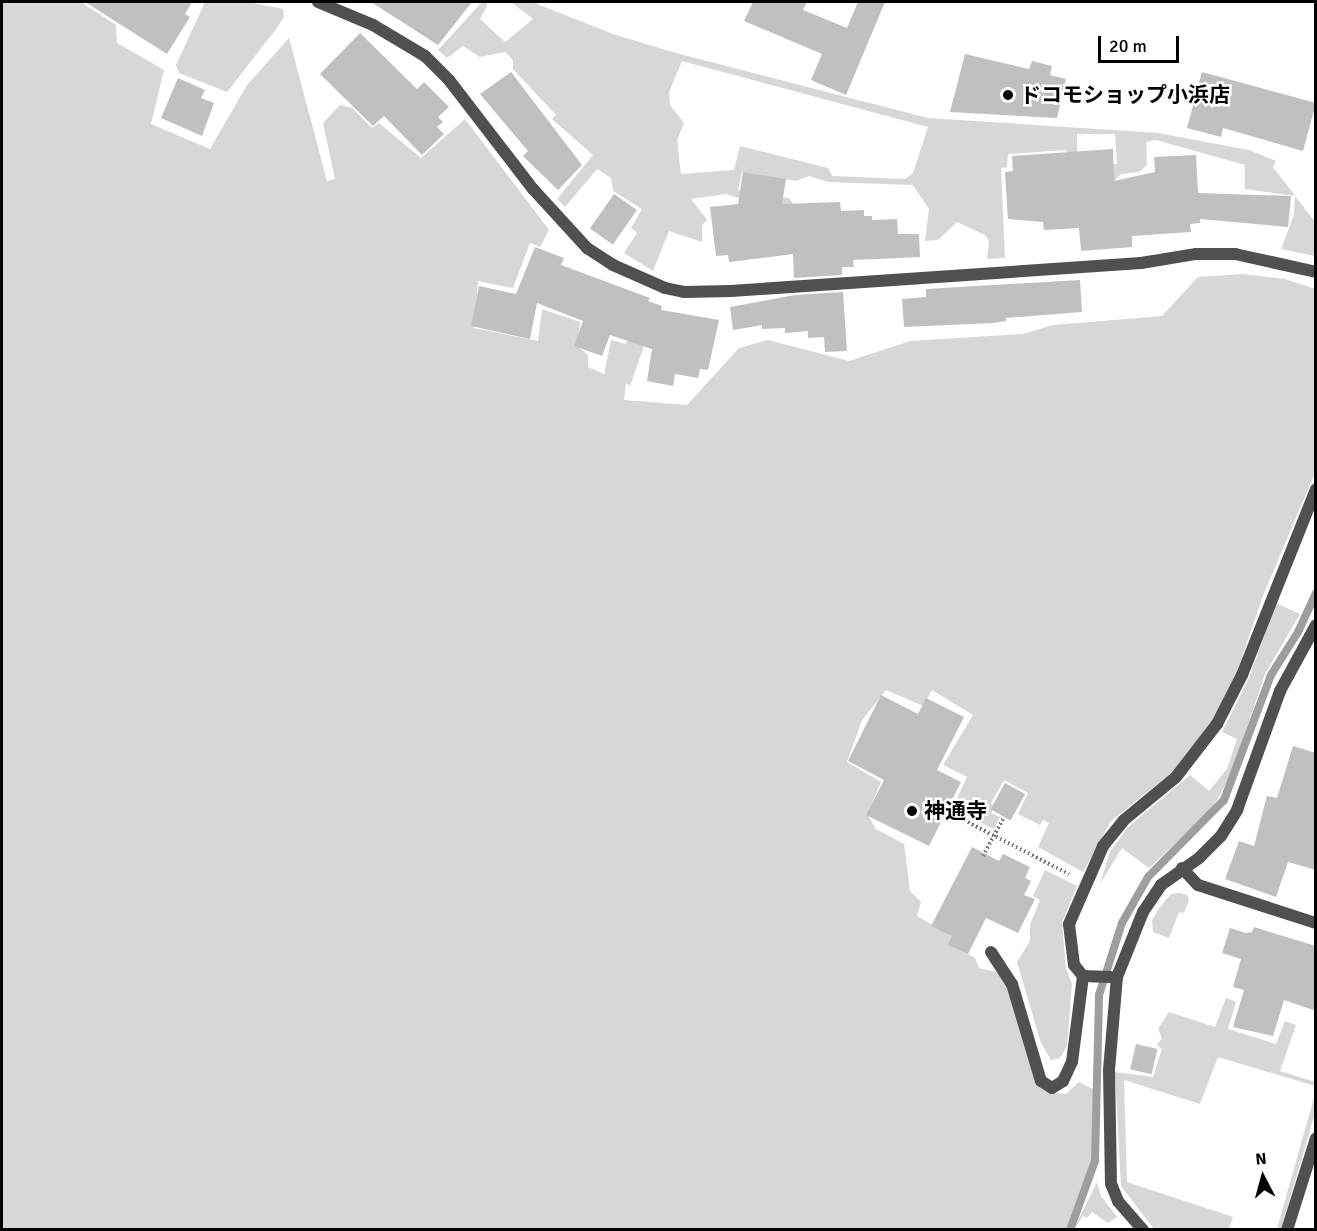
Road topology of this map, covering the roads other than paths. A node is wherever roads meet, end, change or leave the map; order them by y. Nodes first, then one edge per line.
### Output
1 (318, 2) edge
2 (1316, 272) edge
3 (1316, 489) edge
4 (1316, 625) edge
5 (1182, 868) junction
6 (1316, 923) edge
7 (991, 952) dead end
8 (1087, 974) junction
9 (1113, 977) junction
10 (1316, 1138) edge
11 (1143, 1230) edge
12 (1287, 1230) edge

1 - 2 street
3 - 8 street
4 - 5 street
5 - 6 street
5 - 9 street
7 - 8 street
8 - 9 street
9 - 11 street
10 - 12 street

